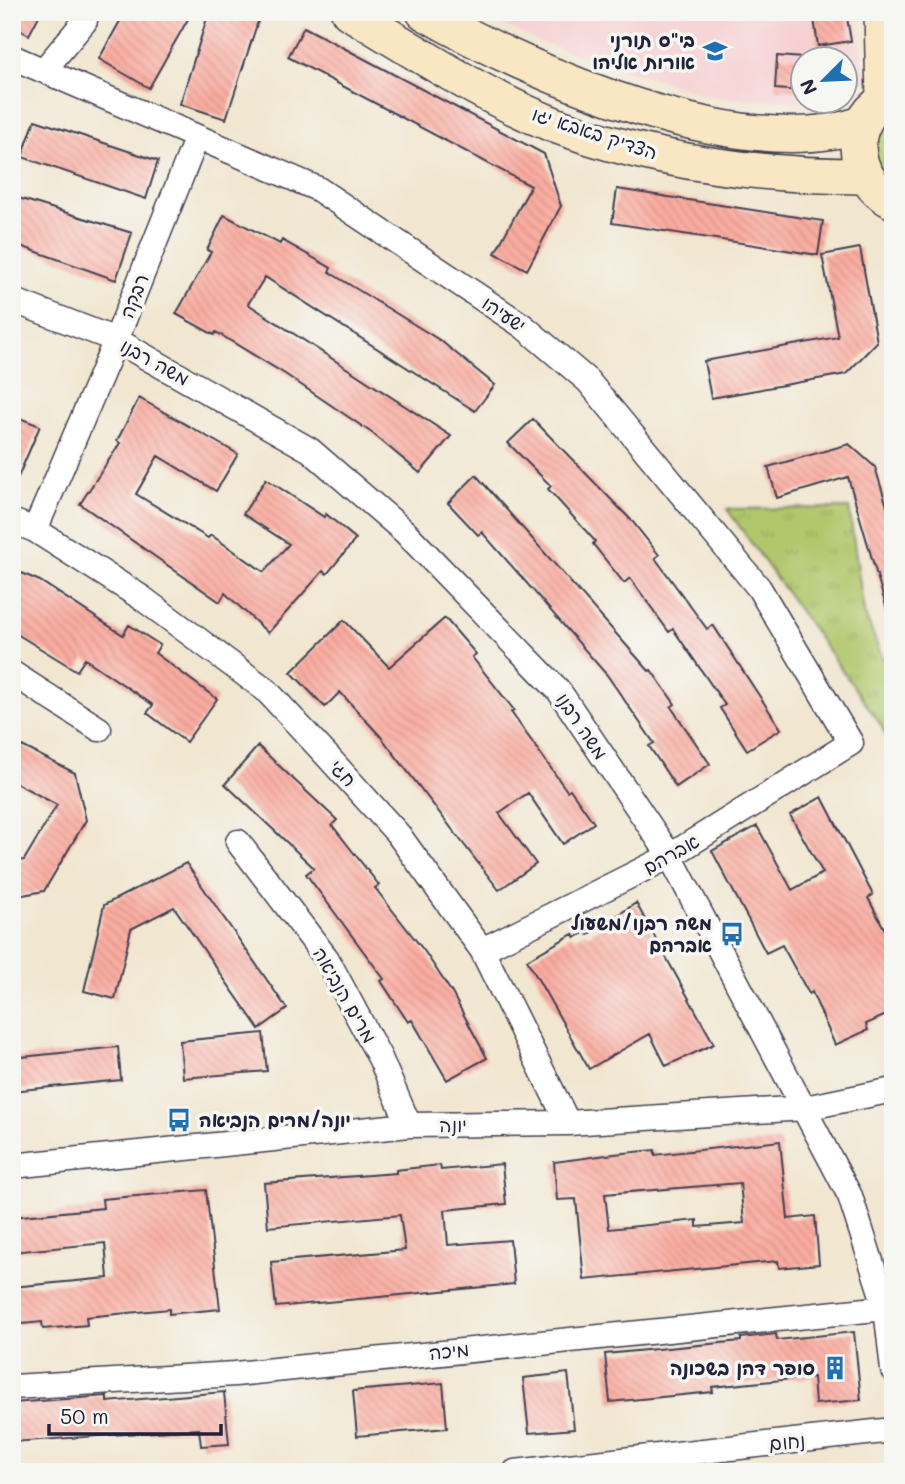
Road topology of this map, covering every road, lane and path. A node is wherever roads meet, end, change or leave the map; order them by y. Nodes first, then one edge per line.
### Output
1 (349, 12) edge
2 (424, 12) edge
3 (882, 12) edge
4 (85, 21) dead end
5 (12, 58) edge
6 (44, 70) junction
7 (879, 107) edge
8 (197, 137) junction
9 (864, 176) junction
10 (893, 201) edge
11 (12, 300) edge
12 (116, 340) junction
13 (24, 526) edge
14 (12, 673) edge
15 (99, 729) dead end
16 (851, 743) joint
17 (238, 842) dead end
18 (670, 856) junction
19 (482, 950) junction
20 (893, 1090) edge
21 (806, 1108) junction
22 (568, 1123) junction
23 (409, 1125) junction
24 (12, 1166) edge
25 (886, 1308) junction
26 (893, 1370) edge
27 (12, 1387) edge
28 (893, 1430) edge
29 (515, 1472) edge

1 - 9 main road, הצדיק באבא יגו
2 - 7 main road, הצדיק באבא יגו
3 - 7 main road
4 - 6 street
5 - 6 street, ישעיהו
6 - 8 street, ישעיהו
7 - 9 main road
8 - 12 street, רבקה
8 - 16 street, ישעיהו
9 - 10 main road
11 - 12 street, משה רבנו
12 - 13 street, רבקה
12 - 18 street, משה רבנו
13 - 19 street, חגי
14 - 15 street
16 - 18 street, אברהם
17 - 23 street, מרים הנביאה
18 - 19 street, אברהם
18 - 21 street, משה רבנו
19 - 22 street, חגי
20 - 21 street, יונה
21 - 22 street, יונה
21 - 25 street, משה רבנו
22 - 23 street, יונה
23 - 24 street, יונה
25 - 26 street, משה רבנו
25 - 27 street, מיכה
28 - 29 street, נחום

